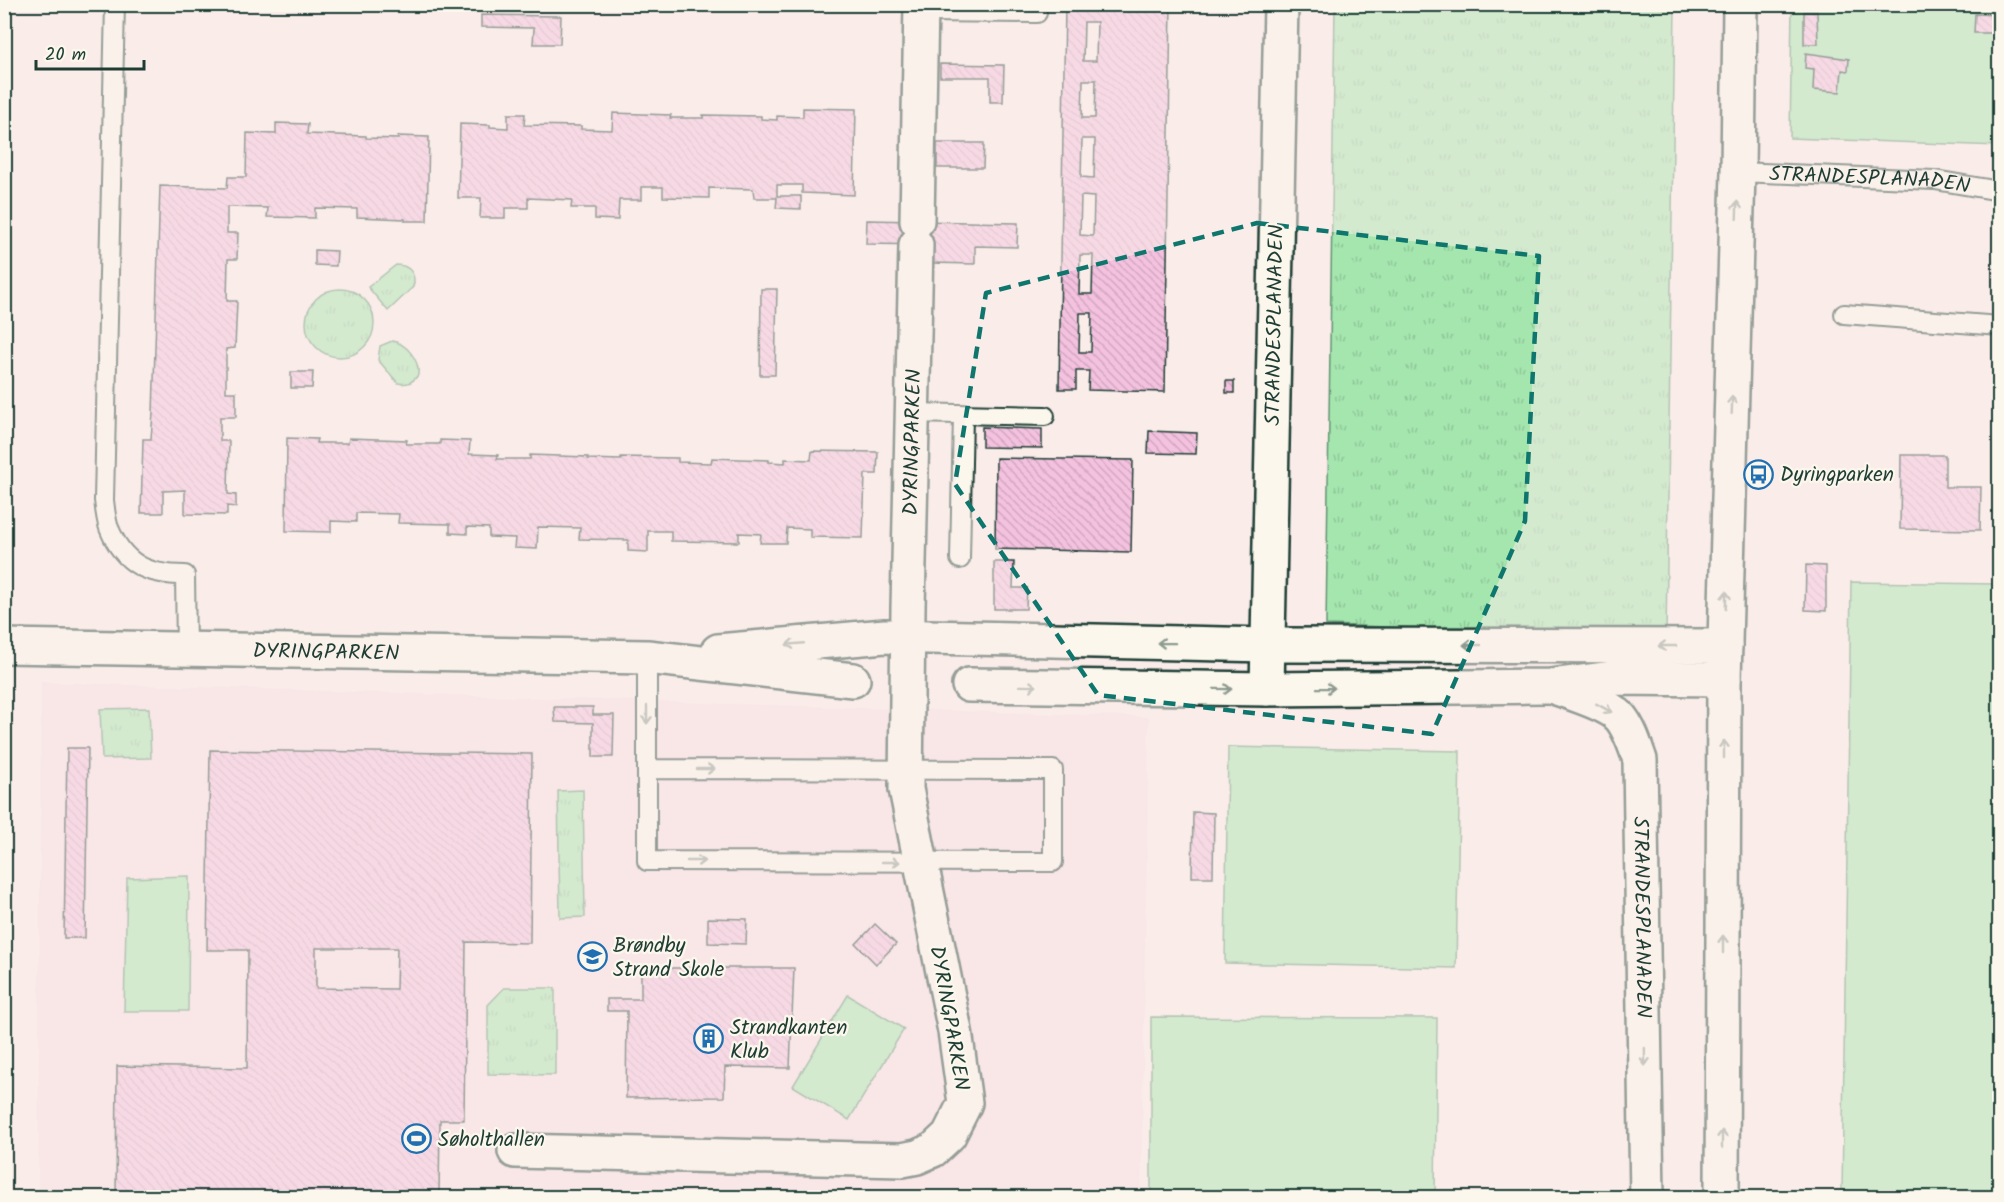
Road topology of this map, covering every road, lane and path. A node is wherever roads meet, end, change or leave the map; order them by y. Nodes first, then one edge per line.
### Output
1 (115, 4) edge
2 (1281, 4) edge
3 (1740, 4) edge
4 (921, 8) edge
5 (1037, 14) dead end
6 (1738, 172) junction
7 (2000, 191) edge
8 (1844, 314) dead end
9 (2000, 326) edge
10 (912, 413) junction
11 (963, 415) junction
12 (1045, 416) dead end
13 (960, 559) dead end
14 (907, 638) junction
15 (1267, 645) junction
16 (4, 646) edge
17 (1725, 646) junction
18 (186, 649) junction
19 (647, 657) junction
20 (1724, 679) junction
21 (853, 680) dead end
22 (969, 685) dead end
23 (1550, 686) junction
24 (1267, 689) junction
25 (647, 769) junction
26 (906, 770) junction
27 (921, 862) junction
28 (515, 1151) dead end
29 (1647, 1197) edge
30 (1722, 1197) edge

1 - 18 lane
2 - 15 street, STRANDESPLANADEN
3 - 6 street, STRANDESPLANADEN
4 - 5 lane
4 - 10 street, DYRINGPARKEN
6 - 7 lane, STRANDESPLANADEN
17 -> 6 street, STRANDESPLANADEN
8 - 9 lane
10 - 11 lane
10 - 14 street, DYRINGPARKEN
11 - 12 lane
11 - 13 lane
15 -> 14 street, DYRINGPARKEN
14 -> 19 street, DYRINGPARKEN
14 - 26 street, DYRINGPARKEN
17 -> 15 street
15 - 24 street, STRANDESPLANADEN
16 - 18 street, DYRINGPARKEN
17 - 20 street, STRANDESPLANADEN
18 - 19 street, DYRINGPARKEN
19 - 21 street, DYRINGPARKEN
19 -> 25 lane
20 - 23 street, STRANDESPLANADEN
30 -> 20 street, STRANDESPLANADEN
22 -> 24 street
24 -> 23 street, STRANDESPLANADEN
23 -> 29 street, STRANDESPLANADEN
25 -> 26 lane
25 -> 27 lane
26 - 27 street, DYRINGPARKEN
26 - 27 lane
27 - 28 street, DYRINGPARKEN

